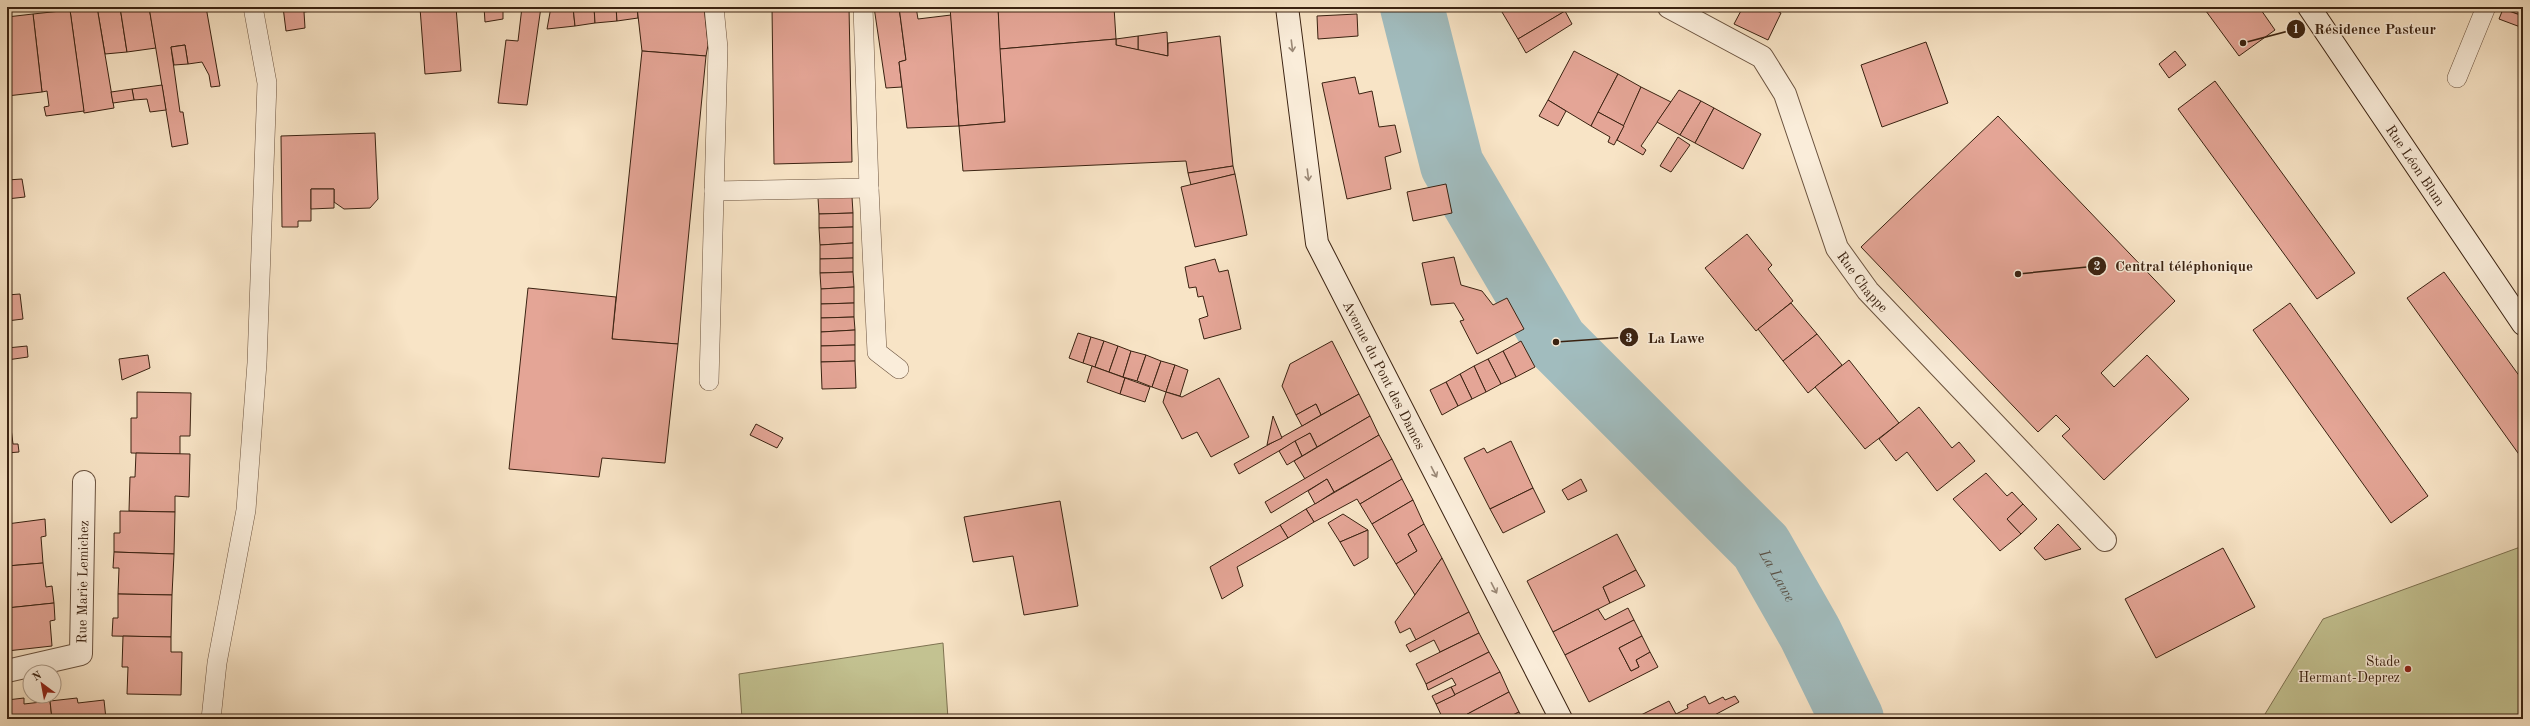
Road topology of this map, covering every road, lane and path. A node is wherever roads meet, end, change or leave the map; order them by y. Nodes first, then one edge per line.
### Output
1 (253, 7) edge
2 (714, 7) edge
3 (863, 7) edge
4 (1287, 7) edge
5 (1669, 7) edge
6 (2309, 7) edge
7 (2486, 7) edge
8 (2457, 78) dead end
9 (869, 188) junction
10 (714, 191) junction
11 (2523, 324) edge
12 (899, 369) dead end
13 (709, 381) dead end
14 (84, 482) dead end
15 (2105, 540) dead end
16 (7, 671) edge
17 (211, 719) edge
18 (1561, 719) edge

1 - 17 lane
2 - 10 lane
3 - 9 lane
4 -> 18 street, Avenue du Pont des Dames
5 - 15 street, Rue Chappe
6 - 11 street, Rue Léon Blum
7 - 8 lane
9 - 10 lane
9 - 12 lane
10 - 13 lane
14 - 16 street, Rue Marie Lemichez

